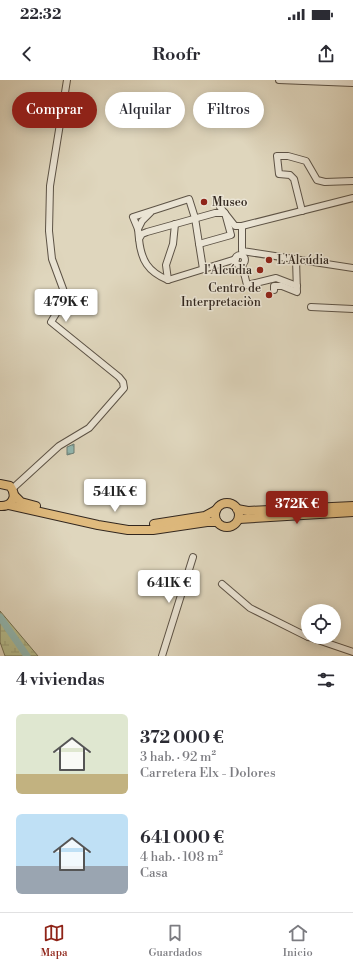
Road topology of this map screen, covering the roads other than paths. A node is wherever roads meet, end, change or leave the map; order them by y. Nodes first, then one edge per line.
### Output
1 (67, 80) edge
2 (279, 80) edge
3 (353, 83) edge
4 (353, 181) edge
5 (353, 198) edge
6 (220, 207) dead end
7 (153, 211) junction
8 (302, 211) junction
9 (225, 213) junction
10 (195, 218) junction
11 (175, 224) junction
12 (242, 226) junction
13 (138, 229) junction
14 (139, 240) junction
15 (199, 244) junction
16 (242, 253) junction
17 (236, 259) junction
18 (296, 259) junction
19 (242, 265) junction
20 (353, 268) edge
21 (203, 269) junction
22 (168, 280) junction
23 (297, 286) junction
24 (274, 290) dead end
25 (311, 307) dead end
26 (353, 309) edge
27 (0, 484) edge
28 (13, 492) junction
29 (4, 505) edge
30 (353, 506) edge
31 (237, 509) junction
32 (216, 510) junction
33 (353, 512) edge
34 (239, 518) junction
35 (217, 522) junction
36 (193, 557) dead end
37 (222, 584) dead end
38 (301, 634) edge
39 (329, 644) edge
40 (353, 652) edge
41 (162, 656) edge

1 - 28 street
2 - 3 street
4 - 8 street
5 - 8 street
6 - 9 street
7 - 10 street
7 - 13 street
7 - 13 street
8 - 12 street
9 - 10 street
9 - 12 street
9 - 15 street
10 - 11 street
10 - 15 street
11 - 14 street
11 - 22 street
12 - 16 street
13 - 14 street
14 - 22 street
15 - 21 street
16 - 17 street
16 - 18 street
16 - 19 street
17 - 19 street
17 - 21 street
18 - 20 street
18 - 23 street
19 - 23 street
21 - 22 street
23 - 24 street
25 - 26 street
27 - 28 main road
28 - 29 main road
28 - 32 main road
29 - 35 main road
30 - 31 main road
31 - 32 main road
31 - 34 main road
32 - 35 main road
33 - 34 main road
34 - 35 main road
36 - 41 street
37 - 38 street
39 - 40 street

